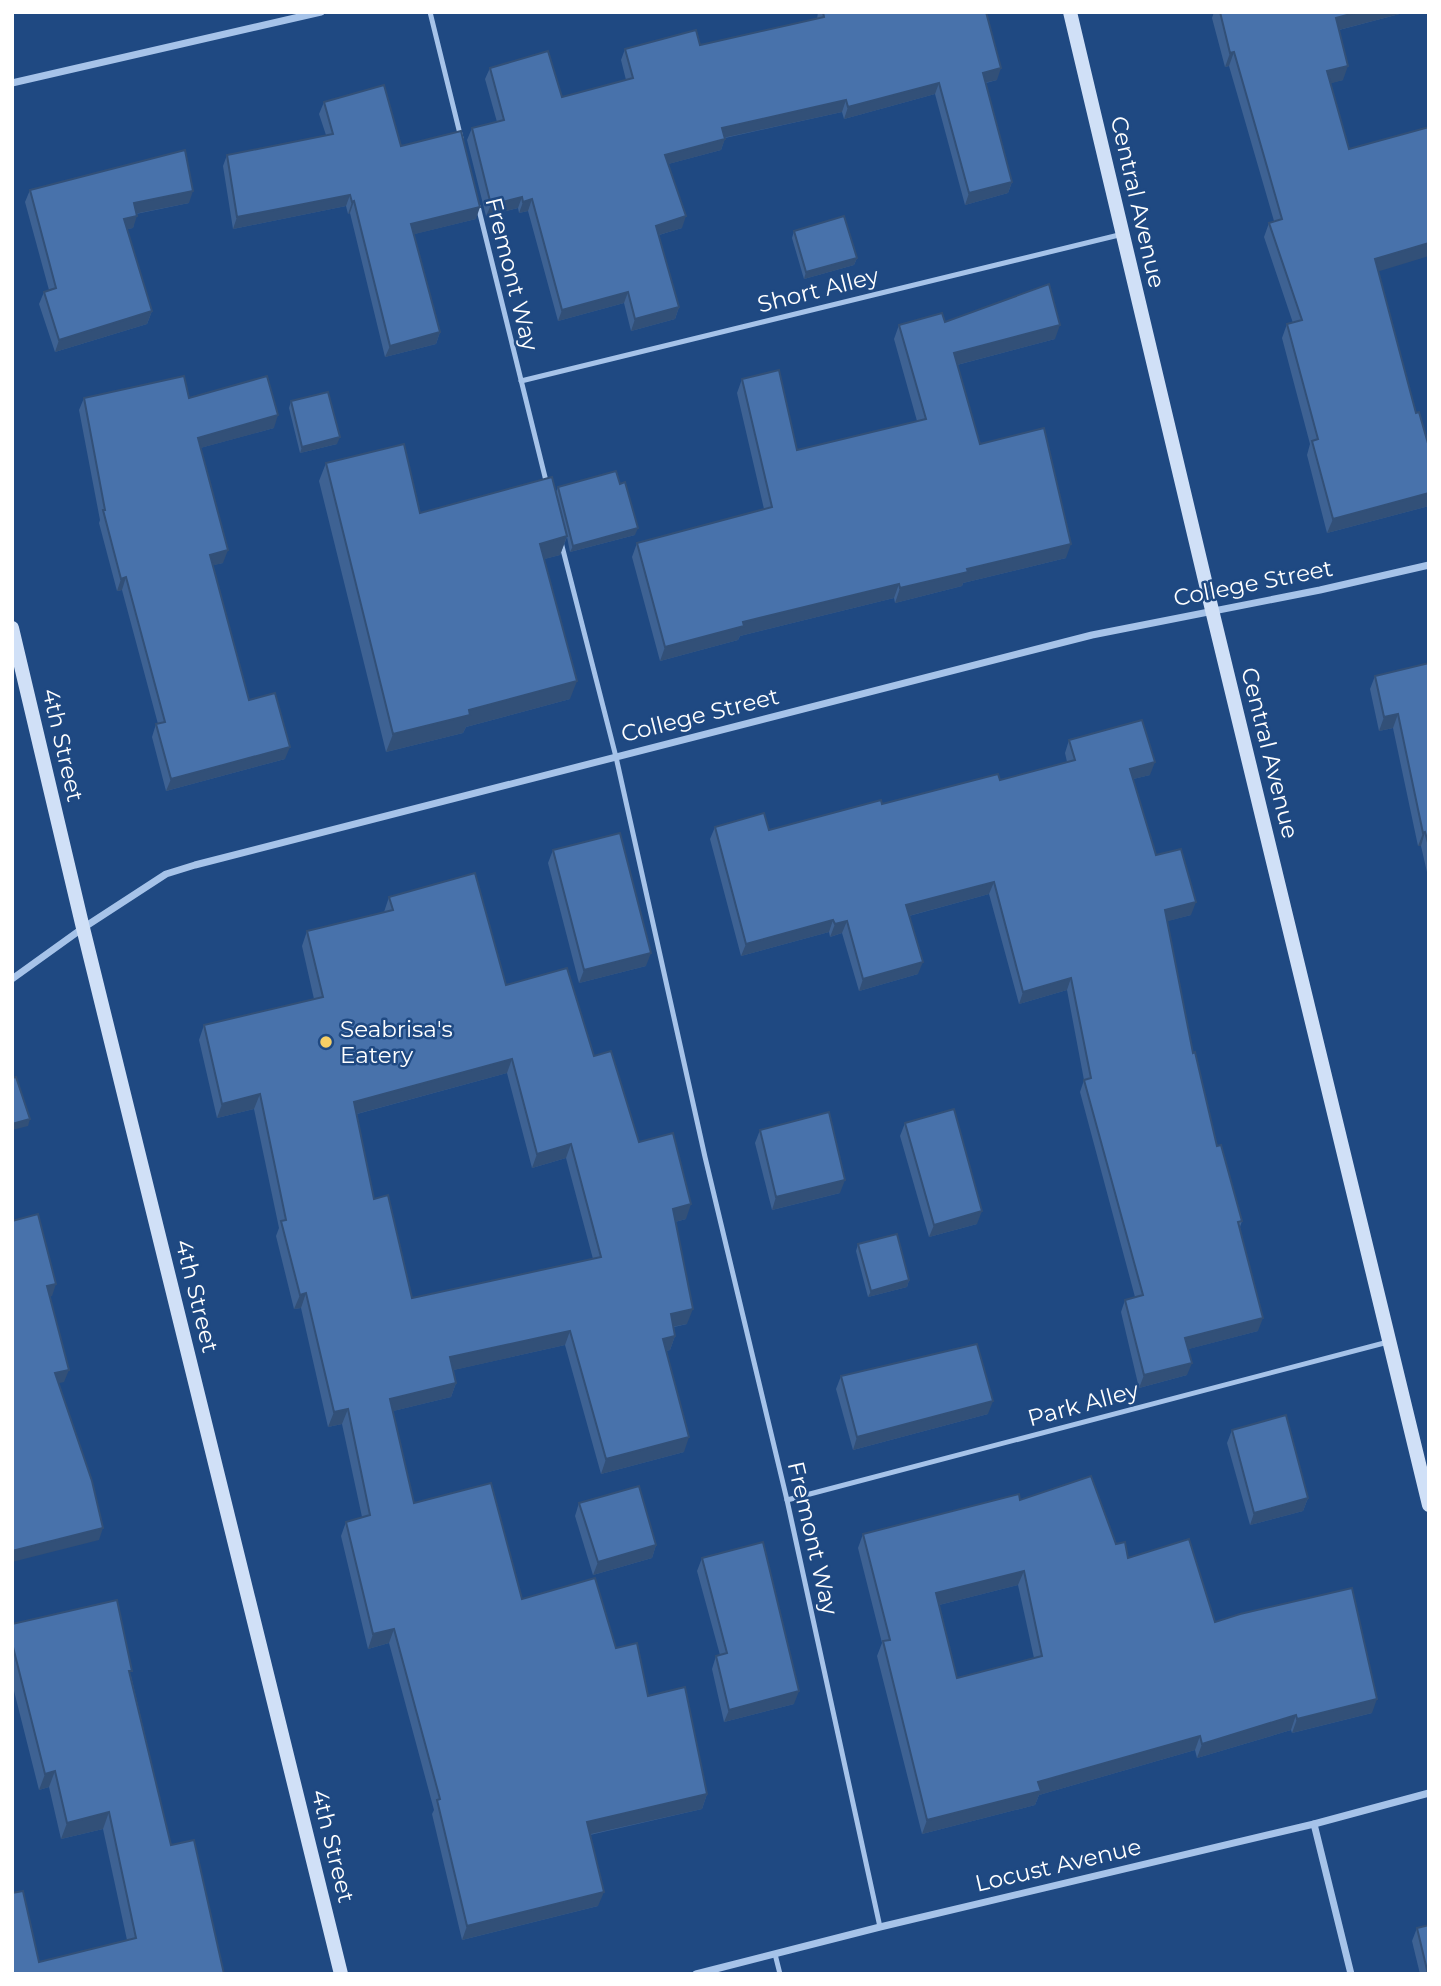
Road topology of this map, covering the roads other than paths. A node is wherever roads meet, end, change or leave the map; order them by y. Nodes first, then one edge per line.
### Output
1 (321, 12) edge
2 (430, 12) edge
3 (1069, 12) edge
4 (12, 83) edge
5 (462, 144) edge
6 (475, 197) edge
7 (1122, 233) junction
8 (521, 381) junction
9 (548, 488) edge
10 (558, 529) edge
11 (1429, 565) edge
12 (1212, 611) junction
13 (12, 628) edge
14 (615, 757) junction
15 (83, 928) junction
16 (12, 979) edge
17 (1388, 1342) junction
18 (787, 1500) junction
19 (1429, 1505) edge
20 (1429, 1793) edge
21 (1314, 1824) junction
22 (880, 1927) junction
23 (775, 1954) junction
24 (341, 1974) edge
25 (695, 1974) edge
26 (780, 1974) edge
27 (1351, 1974) edge

1 - 4 street
2 - 5 lane
3 - 7 street, Central Avenue
6 - 8 lane, Fremont Way
7 - 8 lane, Short Alley
7 - 12 street, Central Avenue
8 - 9 lane, Fremont Way
10 - 14 lane, Fremont Way
11 - 12 street, College Street
12 - 14 street, College Street
12 - 17 street, Central Avenue
13 - 15 street, 4th Street
14 - 15 street, College Street
14 - 18 lane, Fremont Way
15 - 16 street, College Street
15 - 24 street, 4th Street
17 - 18 lane, Park Alley
17 - 19 street, Central Avenue
18 - 22 lane, Fremont Way
20 - 21 street, Locust Avenue
21 - 22 street, Locust Avenue
21 - 27 street
22 - 23 street, Locust Avenue
23 - 25 street, Locust Avenue
23 - 26 lane

